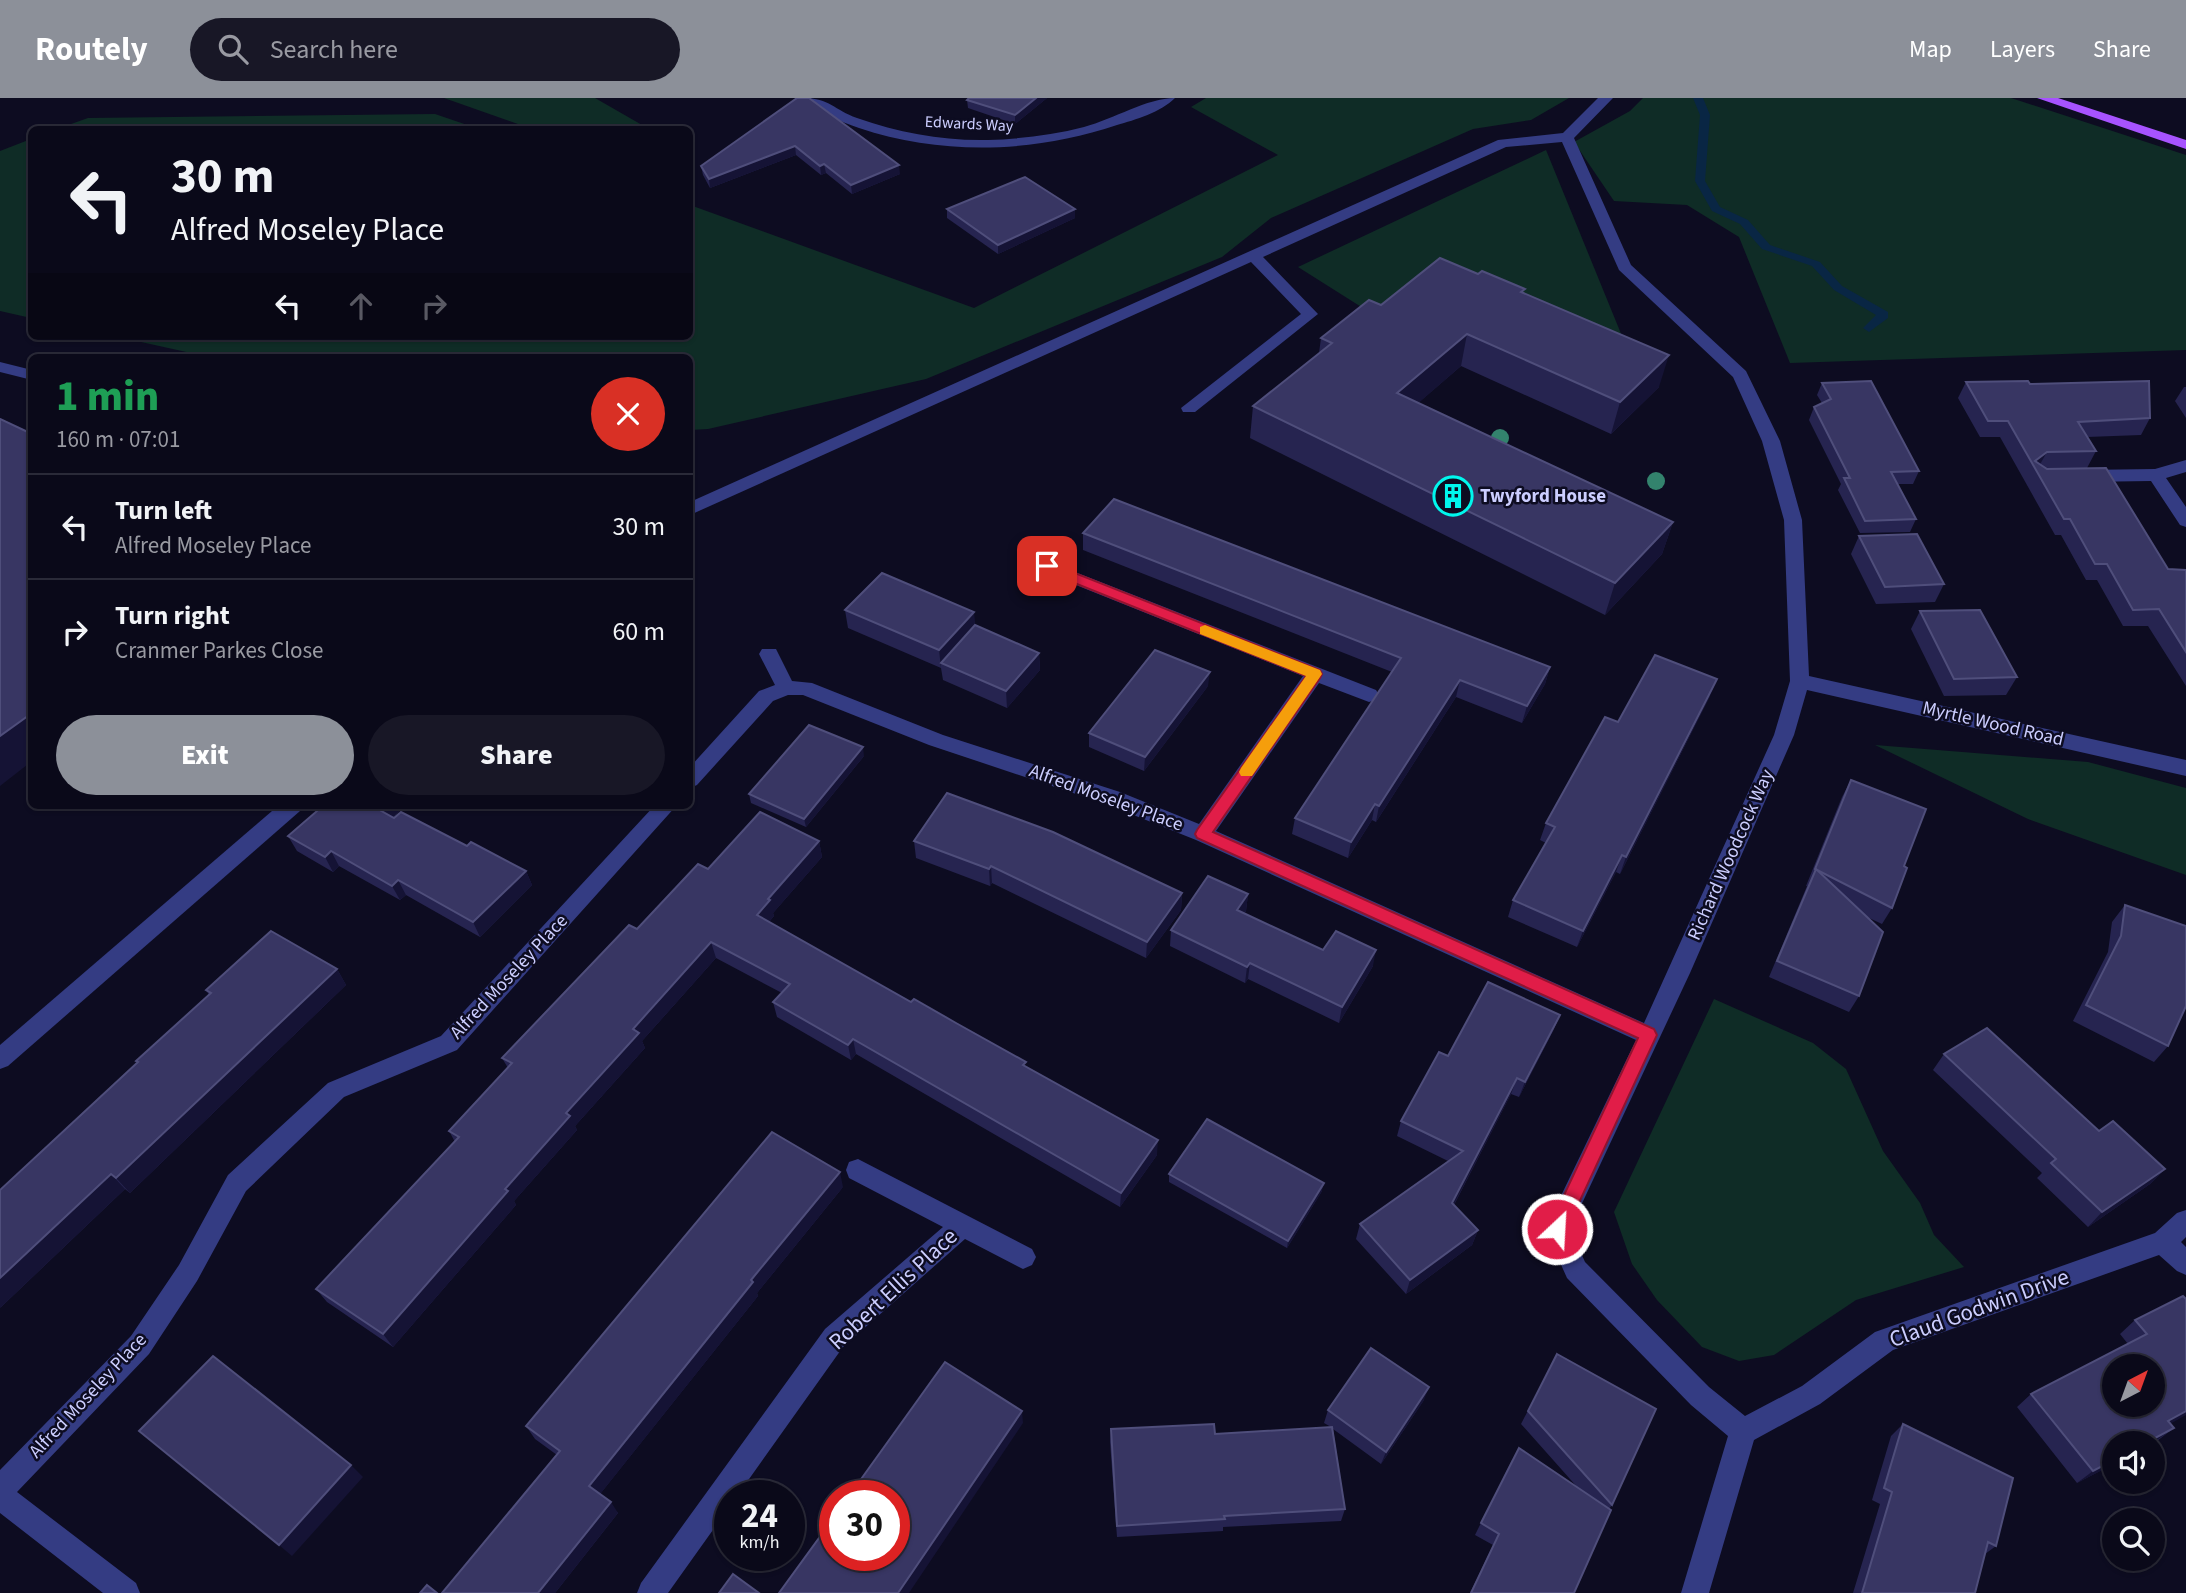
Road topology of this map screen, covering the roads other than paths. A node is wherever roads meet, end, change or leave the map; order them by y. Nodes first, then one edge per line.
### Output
1 (810, 98) edge
2 (1168, 98) edge
3 (1606, 98) edge
4 (2044, 98) edge
5 (1567, 137) junction
6 (2186, 145) edge
7 (1253, 256) junction
8 (0, 368) edge
9 (28, 374) edge
10 (1189, 408) dead end
11 (2186, 466) edge
12 (2157, 475) junction
13 (2065, 476) edge
14 (693, 508) edge
15 (2186, 521) edge
16 (1047, 566) dead end
17 (769, 654) dead end
18 (1315, 674) junction
19 (1800, 681) junction
20 (786, 688) junction
21 (1369, 695) dead end
22 (2186, 768) edge
23 (693, 777) edge
24 (288, 809) edge
25 (663, 809) edge
26 (1203, 834) junction
27 (1648, 1035) junction
28 (0, 1059) edge
29 (858, 1170) dead end
30 (2186, 1221) edge
31 (962, 1225) junction
32 (2163, 1242) junction
33 (1023, 1257) dead end
34 (2186, 1263) edge
35 (1743, 1431) junction
36 (0, 1490) edge
37 (0, 1496) edge
38 (126, 1593) edge
39 (652, 1593) edge
40 (1695, 1593) edge

1 - 2 street, Edwards Way
3 - 5 street
4 - 6 main road
5 - 7 street
5 - 19 street, Richard Woodcock Way
7 - 10 street
7 - 14 street
8 - 9 street
11 - 12 street
12 - 13 street
12 - 15 street
16 - 18 street
17 - 20 street
18 - 21 street
18 - 26 street
19 - 22 street, Myrtle Wood Road
19 - 27 street, Richard Woodcock Way
20 - 23 street
20 - 26 street, Alfred Moseley Place
24 - 28 street
25 - 36 street, Alfred Moseley Place
26 - 27 street, Alfred Moseley Place
27 - 35 street, Richard Woodcock Way
29 - 31 street, Robert Ellis Place
30 - 32 street, Claud Godwin Drive
31 - 33 street, Robert Ellis Place
31 - 39 street, Robert Ellis Place
32 - 34 street
32 - 35 street, Claud Godwin Drive
35 - 40 street
37 - 38 street

